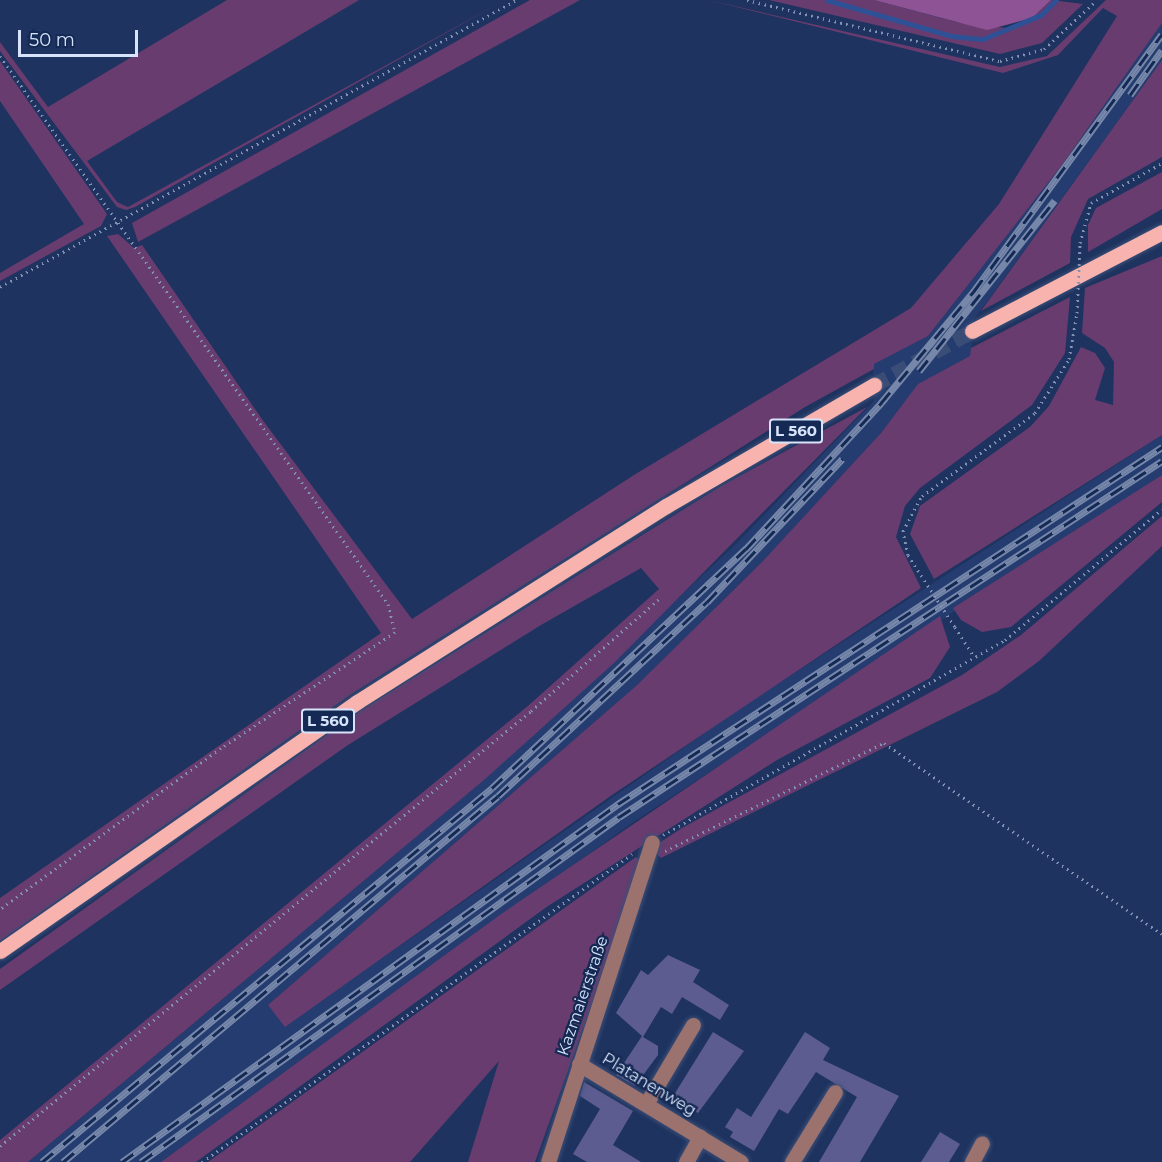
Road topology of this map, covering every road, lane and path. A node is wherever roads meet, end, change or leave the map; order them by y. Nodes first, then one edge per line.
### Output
1 (516, 0) edge
2 (747, 0) edge
3 (1088, 0) edge
4 (1097, 0) edge
5 (1093, 4) junction
6 (0, 56) edge
7 (1162, 163) edge
8 (121, 221) junction
9 (1162, 232) edge
10 (0, 287) edge
11 (972, 331) tunnel mouth
12 (874, 385) tunnel mouth
13 (1162, 509) edge
14 (659, 599) dead end
15 (974, 656) junction
16 (650, 848) junction
17 (0, 909) edge
18 (1162, 934) edge
19 (0, 951) edge
20 (693, 1025) dead end
21 (579, 1064) junction
22 (834, 1092) dead end
23 (646, 1104) junction
24 (700, 1137) junction
25 (982, 1143) dead end
26 (0, 1146) edge
27 (202, 1162) edge
28 (548, 1162) edge
29 (686, 1162) edge
30 (741, 1162) edge
31 (792, 1162) edge
32 (972, 1162) edge

1 - 8 path
2 - 5 path
3 - 5 path
4 - 5 path
6 - 8 path
7 - 15 path, bridge
8 - 10 path
8 - 17 path
9 - 11 main road
12 - 19 main road, L 560
13 - 15 path
14 - 26 path
15 - 16 path
16 - 18 path
16 - 21 street, Kazmaierstraße
16 - 27 path
20 - 23 street
21 - 23 street, Platanenweg
21 - 28 street, Kazmaierstraße
22 - 31 street
23 - 24 street, Platanenweg
24 - 29 street, Platanenweg
24 - 30 street, Platanenweg
25 - 32 street

